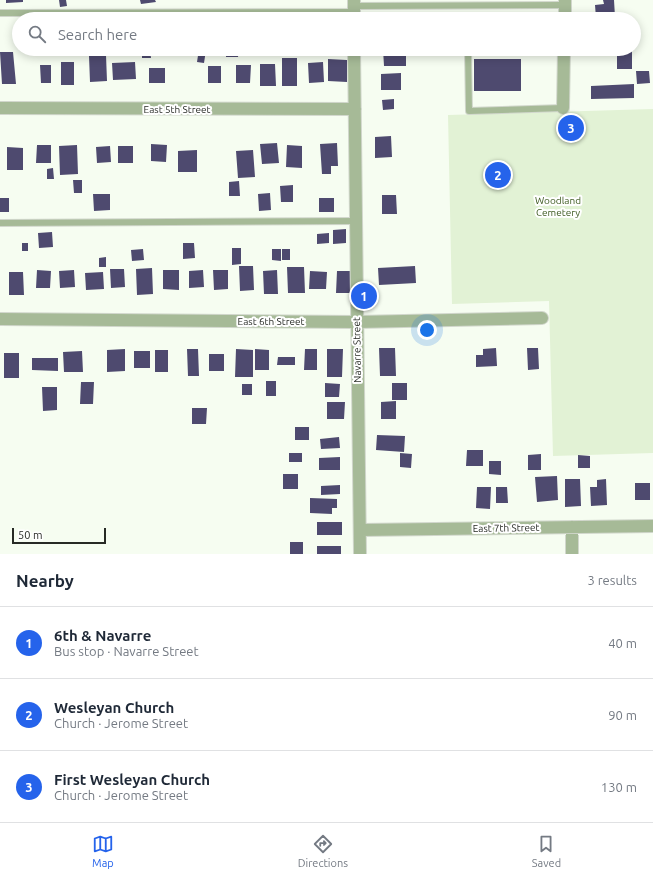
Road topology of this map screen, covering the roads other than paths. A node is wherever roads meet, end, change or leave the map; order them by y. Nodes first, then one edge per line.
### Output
1 (565, 2) edge
2 (354, 9) edge
3 (88, 12) edge
4 (0, 13) edge
5 (12, 13) edge
6 (354, 56) edge
7 (468, 56) edge
8 (564, 56) edge
9 (0, 108) edge
10 (563, 108) joint
11 (355, 109) junction
12 (356, 221) junction
13 (0, 223) edge
14 (542, 318) dead end
15 (0, 319) edge
16 (357, 322) junction
17 (653, 526) edge
18 (572, 527) junction
19 (360, 530) junction
20 (360, 554) edge
21 (572, 554) edge

1 - 2 lane
2 - 3 lane
4 - 5 lane
6 - 11 street, Navarre Street
7 - 10 lane
8 - 10 street
9 - 11 street, East 5th Street
11 - 12 street, Navarre Street
12 - 13 lane
12 - 16 street, Navarre Street
14 - 16 street, East 6th Street
15 - 16 street, East 6th Street
16 - 19 street, Navarre Street
17 - 18 street, East 7th Street
18 - 19 street, East 7th Street
18 - 21 street
19 - 20 street, Navarre Street

